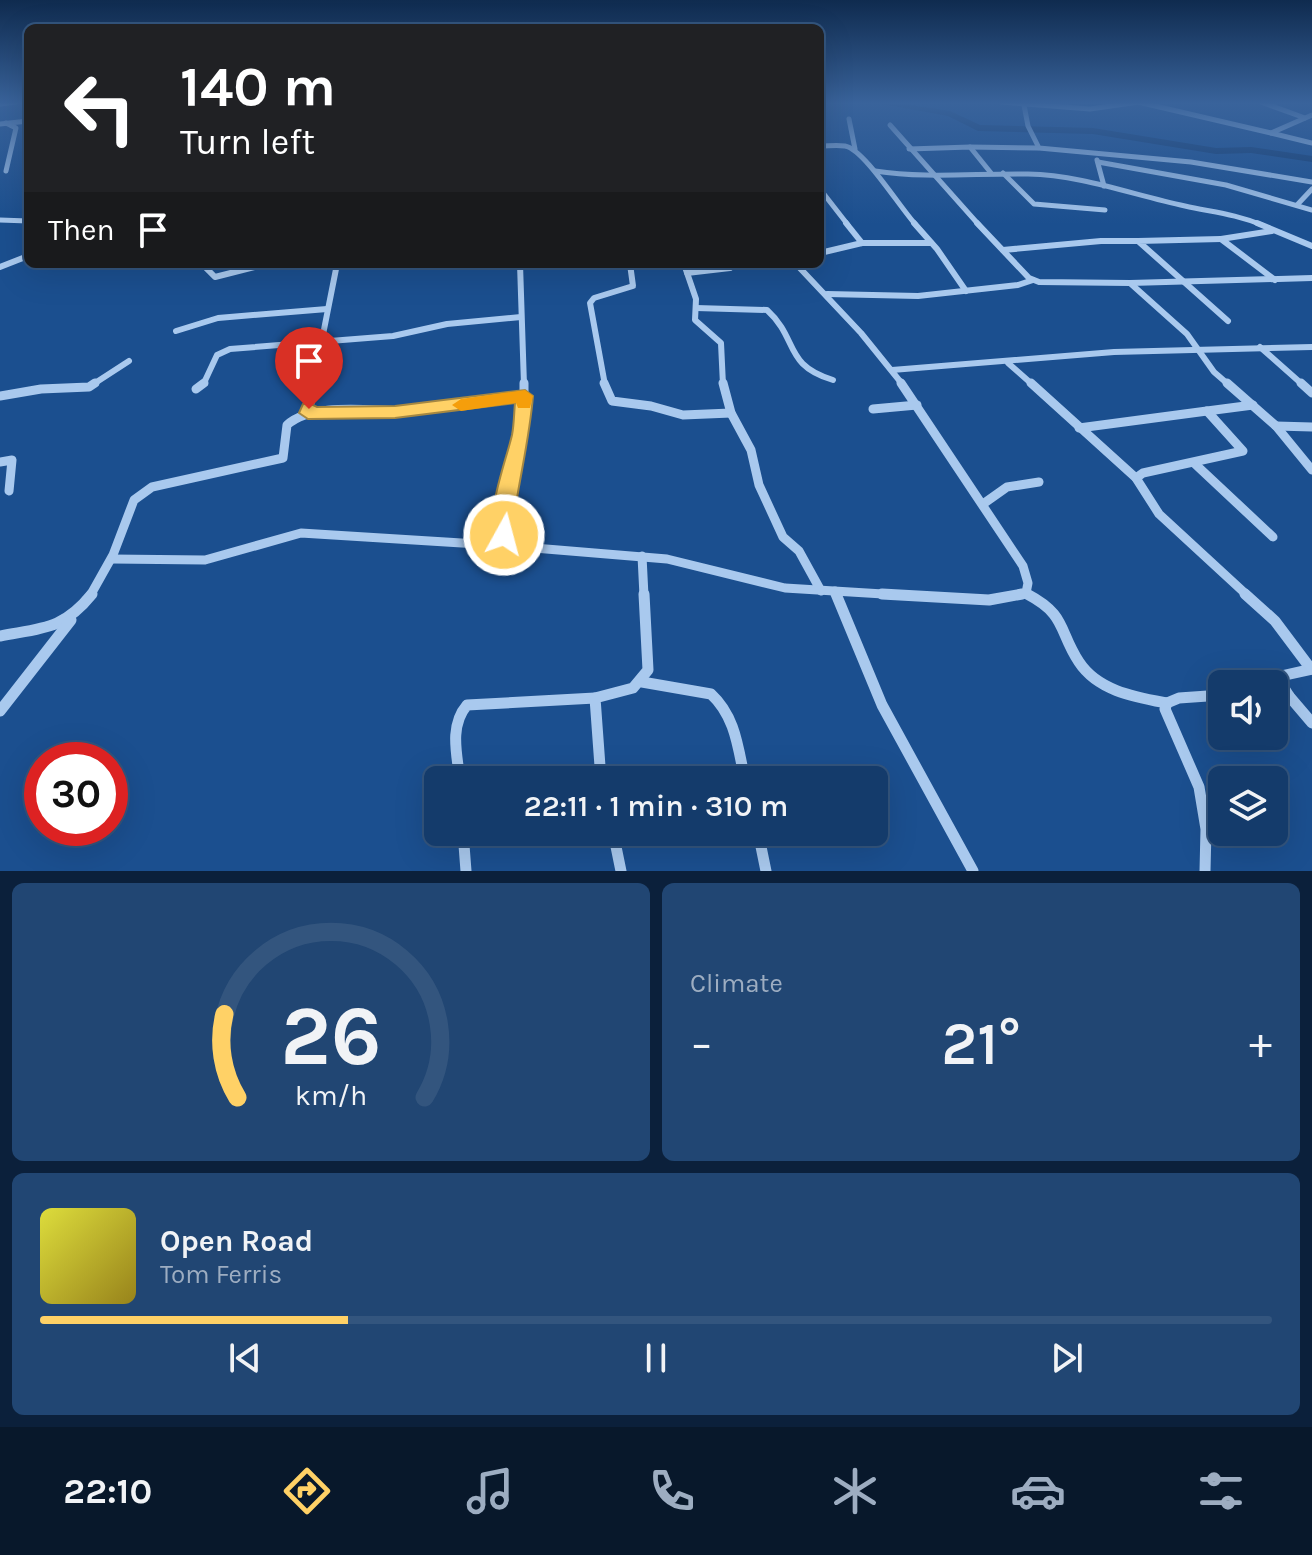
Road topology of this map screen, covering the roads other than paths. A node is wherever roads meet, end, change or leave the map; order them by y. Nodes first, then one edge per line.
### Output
1 (12, 142) edge
2 (854, 143) edge
3 (904, 143) edge
4 (1036, 143) edge
5 (824, 146) edge
6 (970, 147) junction
7 (1039, 148) junction
8 (855, 149) junction
9 (909, 149) junction
10 (0, 155) edge
11 (9, 156) junction
12 (1097, 159) junction
13 (6, 171) dead end
14 (875, 171) junction
15 (930, 173) junction
16 (991, 173) junction
17 (1003, 173) junction
18 (1312, 182) edge
19 (1104, 186) junction
20 (1312, 189) edge
21 (824, 194) edge
22 (1297, 205) junction
23 (1105, 210) dead end
24 (1312, 210) edge
25 (0, 220) edge
26 (24, 221) edge
27 (1273, 231) junction
28 (1221, 239) junction
29 (1138, 241) junction
30 (862, 243) junction
31 (931, 243) junction
32 (1312, 246) edge
33 (1003, 250) junction
34 (824, 252) edge
35 (24, 258) edge
36 (0, 264) edge
37 (206, 268) edge
38 (250, 268) edge
39 (336, 268) edge
40 (520, 268) edge
41 (631, 268) edge
42 (685, 268) edge
43 (730, 268) dead end
44 (800, 268) edge
45 (1312, 278) edge
46 (1033, 280) junction
47 (1275, 280) junction
48 (1183, 282) junction
49 (1130, 283) junction
50 (966, 291) junction
51 (827, 294) junction
52 (696, 308) junction
53 (327, 309) junction
54 (521, 317) junction
55 (1228, 321) dead end
56 (176, 331) dead end
57 (322, 340) junction
58 (1260, 347) junction
59 (1312, 347) edge
60 (1202, 352) junction
61 (129, 361) dead end
62 (1008, 363) junction
63 (892, 370) junction
64 (833, 380) dead end
65 (196, 389) dead end
66 (1312, 393) edge
67 (0, 396) edge
68 (525, 396) junction
69 (917, 405) junction
70 (1253, 405) junction
71 (873, 409) dead end
72 (1207, 411) junction
73 (308, 413) junction
74 (731, 413) junction
75 (1276, 426) junction
76 (1312, 427) edge
77 (1079, 428) junction
78 (0, 462) edge
79 (1194, 463) junction
80 (1312, 470) edge
81 (1136, 478) junction
82 (1039, 482) dead end
83 (9, 491) dead end
84 (983, 504) junction
85 (1273, 537) dead end
86 (510, 546) junction
87 (642, 556) junction
88 (112, 559) junction
89 (821, 591) junction
90 (835, 591) junction
91 (1026, 593) junction
92 (73, 617) junction
93 (0, 636) edge
94 (1312, 669) edge
95 (642, 682) junction
96 (1208, 696) edge
97 (1289, 696) joint
98 (595, 698) junction
99 (1167, 703) junction
100 (0, 711) edge
101 (1312, 723) edge
102 (459, 766) edge
103 (600, 766) edge
104 (742, 766) edge
105 (464, 846) edge
106 (616, 846) edge
107 (761, 846) edge
108 (466, 871) edge
109 (621, 871) edge
110 (766, 871) edge
111 (973, 871) edge
112 (1205, 871) edge

1 - 11 street
2 - 8 street
3 - 9 street
4 - 7 street
5 - 8 street
6 - 7 street
6 - 9 street
6 - 16 street
7 - 12 street
8 - 14 street
9 - 15 street
10 - 11 street
11 - 13 street
12 - 18 street
12 - 19 street
12 - 22 street
14 - 15 street
14 - 31 street
15 - 16 street
15 - 33 street
16 - 17 street
17 - 19 street
17 - 23 street
19 - 27 street
20 - 22 street
21 - 30 street
22 - 24 street
25 - 26 street
27 - 28 street
27 - 32 street
28 - 29 street
28 - 47 street
29 - 33 street
29 - 48 street
30 - 31 street
30 - 34 street
31 - 50 street
33 - 46 street
35 - 36 street
37 - 38 street
39 - 53 street
40 - 54 street
41 - 74 street
42 - 43 street
42 - 52 street
44 - 51 street
45 - 47 street
46 - 49 street
46 - 50 street
47 - 48 street
48 - 49 street
48 - 55 street
49 - 60 street
50 - 51 street
51 - 63 street
52 - 64 street
52 - 74 street
53 - 56 street
53 - 57 street
54 - 57 street
54 - 68 street
57 - 65 street
57 - 73 street
58 - 59 street
58 - 60 street
58 - 66 street
60 - 62 street
60 - 70 street
61 - 67 street
62 - 63 street
62 - 77 street
63 - 69 street
68 - 73 street
68 - 86 street
69 - 71 street
69 - 84 street
70 - 72 street
70 - 75 street
72 - 77 street
72 - 79 street
73 - 88 street
74 - 89 street
75 - 76 street
75 - 80 street
77 - 81 street
78 - 83 street
79 - 81 street
79 - 85 street
81 - 94 street
82 - 84 street
84 - 91 street
86 - 87 street
86 - 88 street
87 - 89 street
87 - 95 street
88 - 92 street
89 - 90 street
90 - 91 street
90 - 111 street
91 - 99 street
92 - 93 street
92 - 100 street
94 - 97 street
95 - 98 street
95 - 104 street
96 - 99 street
97 - 101 street
98 - 102 street
98 - 103 street
99 - 112 street
105 - 108 street
106 - 109 street
107 - 110 street

